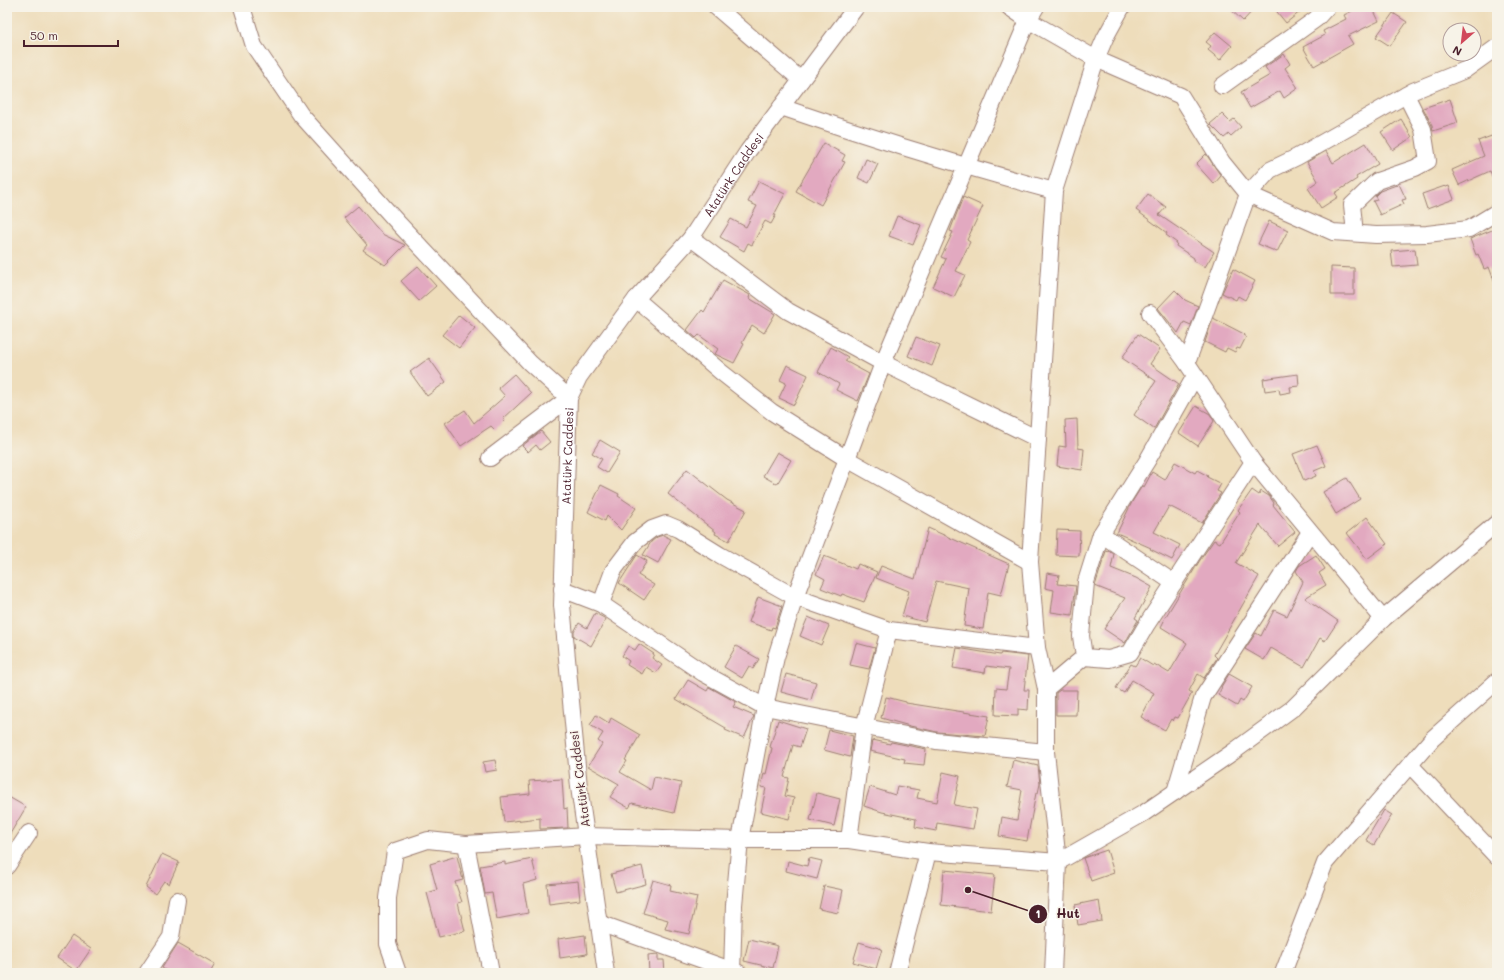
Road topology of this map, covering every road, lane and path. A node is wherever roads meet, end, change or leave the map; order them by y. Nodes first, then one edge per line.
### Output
1 (242, 7) edge
2 (716, 7) edge
3 (856, 7) edge
4 (1009, 7) edge
5 (1122, 7) edge
6 (1327, 7) edge
7 (1032, 14) edge
8 (1497, 47) edge
9 (1096, 58) junction
10 (801, 80) junction
11 (1222, 86) dead end
12 (1406, 95) junction
13 (781, 108) junction
14 (966, 167) junction
15 (1054, 192) junction
16 (1248, 194) junction
17 (1497, 212) edge
18 (1356, 234) junction
19 (691, 238) junction
20 (636, 299) junction
21 (1150, 312) dead end
22 (883, 363) junction
23 (1191, 370) junction
24 (569, 398) junction
25 (1038, 439) junction
26 (490, 458) dead end
27 (847, 459) junction
28 (1253, 462) junction
29 (1497, 523) edge
30 (1310, 532) junction
31 (1101, 534) junction
32 (1030, 562) junction
33 (1174, 583) junction
34 (562, 589) junction
35 (795, 597) junction
36 (600, 604) junction
37 (1383, 619) junction
38 (889, 630) junction
39 (1037, 648) junction
40 (1084, 657) junction
41 (1497, 681) edge
42 (1046, 689) junction
43 (765, 706) junction
44 (864, 727) junction
45 (1046, 752) junction
46 (1410, 765) junction
47 (1175, 792) junction
48 (29, 833) dead end
49 (586, 836) junction
50 (740, 840) junction
51 (849, 840) junction
52 (466, 844) junction
53 (928, 852) junction
54 (1497, 857) edge
55 (1058, 862) junction
56 (7, 866) edge
57 (177, 900) dead end
58 (599, 923) junction
59 (734, 972) edge
60 (147, 973) edge
61 (398, 973) edge
62 (491, 973) edge
63 (606, 973) edge
64 (897, 973) edge
65 (1053, 973) edge
66 (1283, 973) edge

1 - 24 street
2 - 10 street
3 - 10 street, Atatürk Caddesi
4 - 7 street
5 - 9 street
6 - 11 street
7 - 9 street
7 - 14 street
8 - 12 street
9 - 15 street
9 - 16 street
10 - 13 street, Atatürk Caddesi
12 - 16 street
12 - 18 street
13 - 14 street
13 - 19 street, Atatürk Caddesi
14 - 15 street
14 - 22 street
15 - 25 street
16 - 18 street
16 - 23 street
17 - 18 street
19 - 20 street, Atatürk Caddesi
19 - 22 street
20 - 24 street, Atatürk Caddesi
20 - 27 street
21 - 23 street
22 - 25 street
22 - 27 street
23 - 28 street
23 - 31 street
24 - 26 street
24 - 34 street, Atatürk Caddesi
25 - 32 street
27 - 32 street
27 - 35 street
28 - 30 street
28 - 33 street
29 - 37 street
30 - 37 street
30 - 47 street
31 - 33 street
31 - 40 street
32 - 39 street
33 - 40 street
34 - 36 street
34 - 49 street, Atatürk Caddesi
35 - 36 street
35 - 38 street
35 - 43 street
36 - 43 street
37 - 47 street
38 - 39 street
38 - 44 street
39 - 42 street
40 - 42 street
41 - 46 street
42 - 45 street
43 - 44 street
43 - 50 street
44 - 45 street
44 - 51 street
45 - 55 street
46 - 54 street
46 - 66 street
47 - 55 street
48 - 56 street
49 - 50 street
49 - 52 street
49 - 58 street, Atatürk Caddesi
50 - 51 street
50 - 59 street
51 - 53 street
52 - 61 street
52 - 62 street
53 - 55 street
53 - 64 street
55 - 65 street
57 - 60 street
58 - 59 street
58 - 63 street, Atatürk Caddesi

